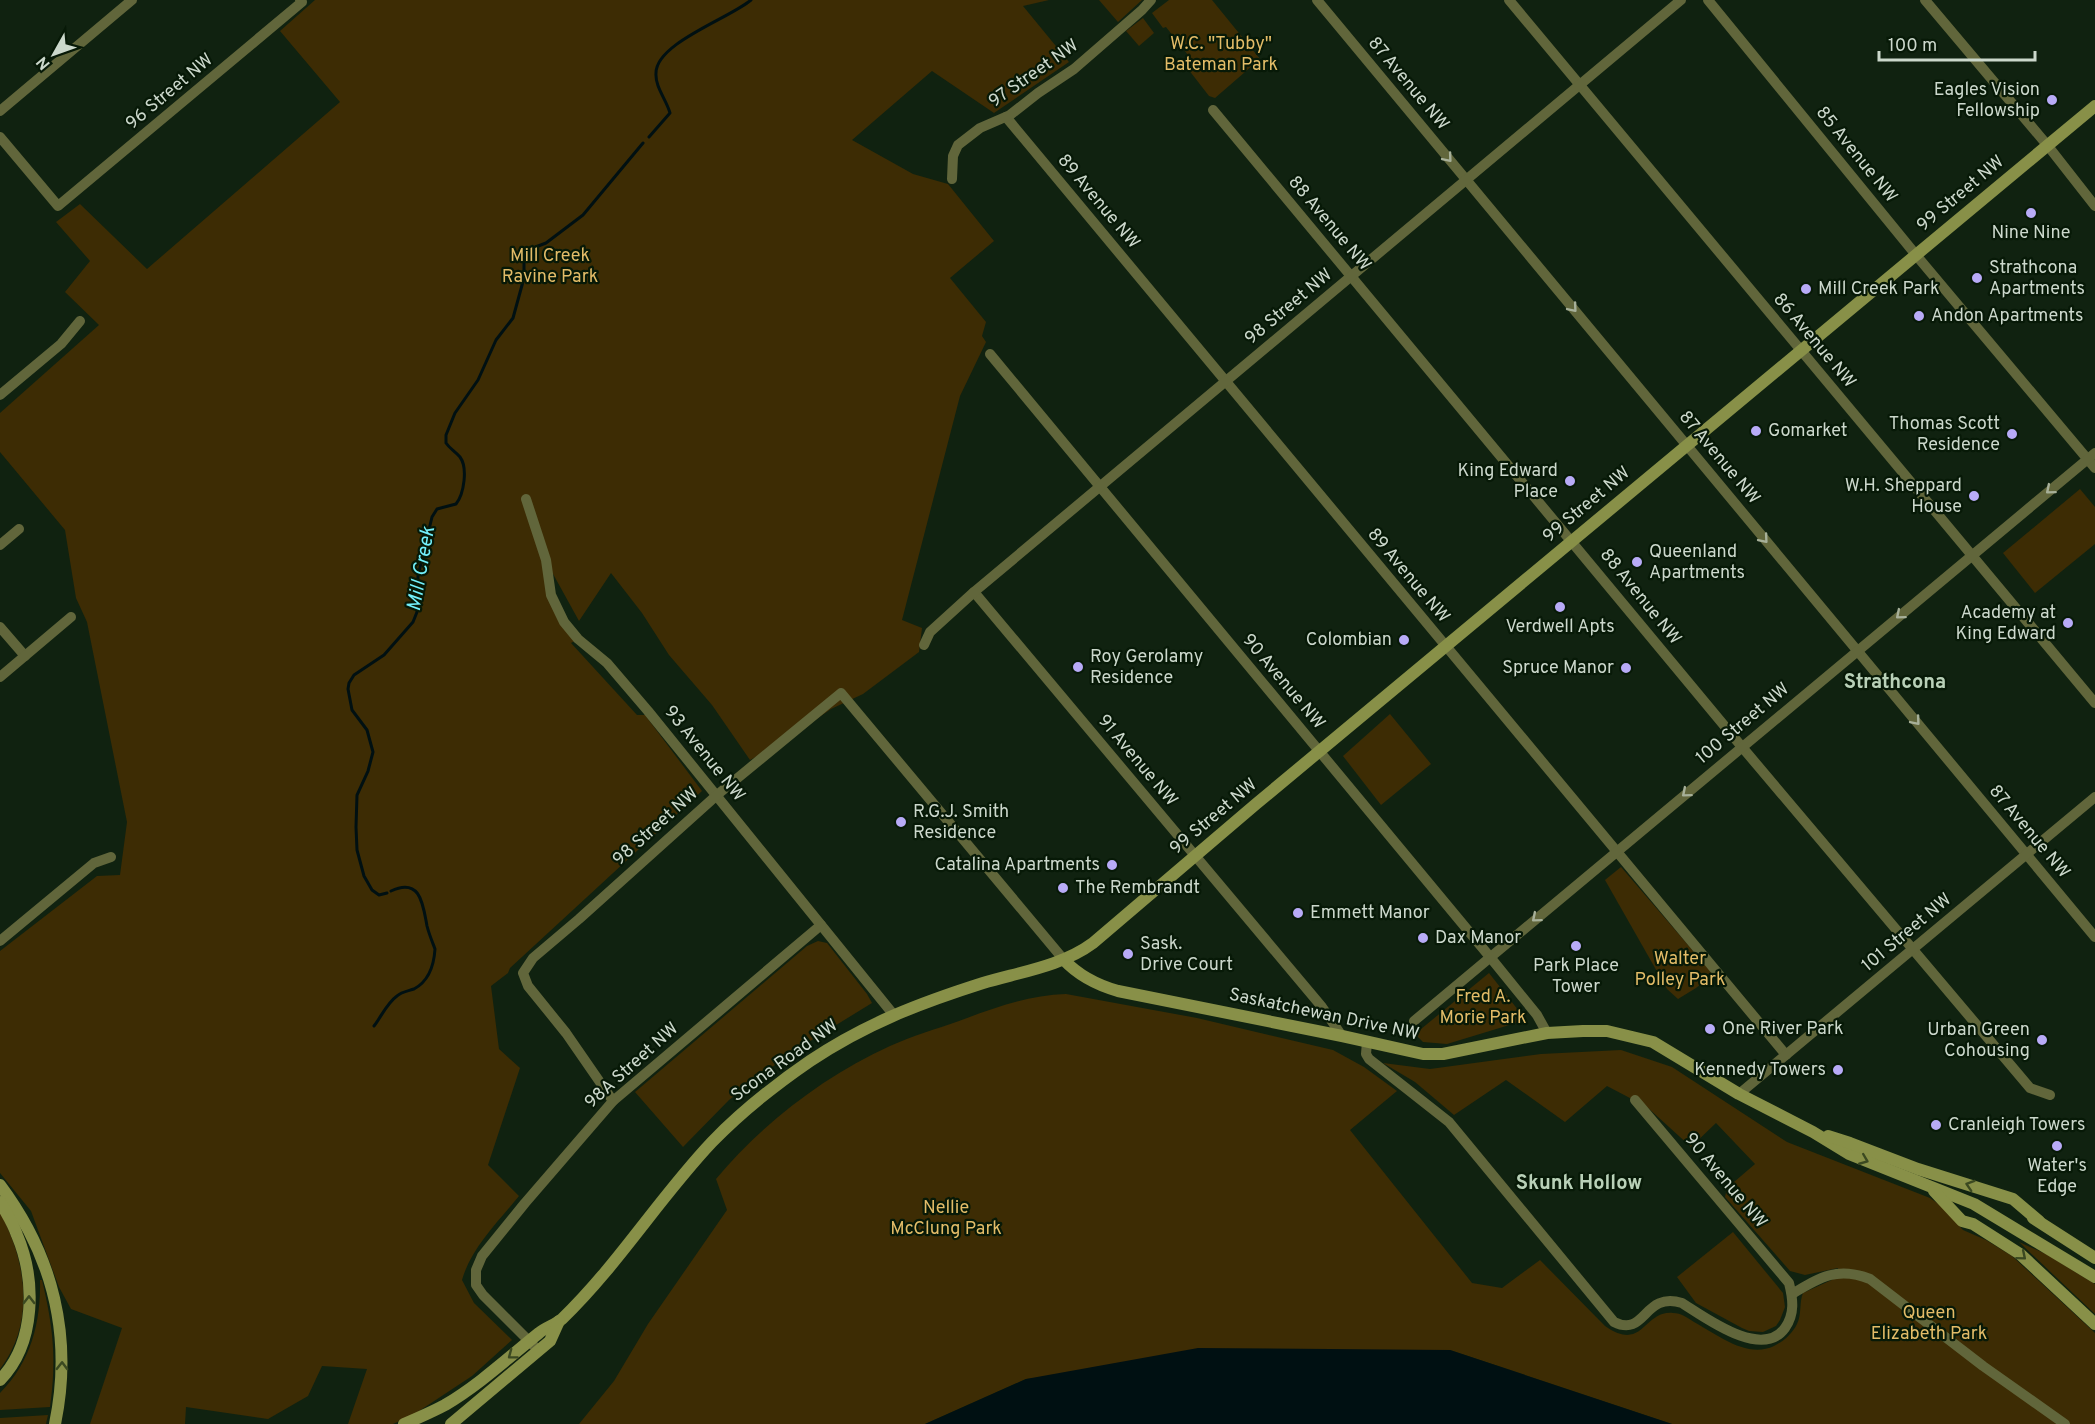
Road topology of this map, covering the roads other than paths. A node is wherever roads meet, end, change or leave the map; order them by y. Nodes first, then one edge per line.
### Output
1 (132, 0) edge
2 (1151, 0) edge
3 (1317, 0) edge
4 (1509, 0) edge
5 (1681, 0) edge
6 (1708, 0) edge
7 (1925, 0) edge
8 (301, 1) edge
9 (1579, 85) junction
10 (2095, 106) edge
11 (1213, 110) dead end
12 (0, 111) edge
13 (1006, 117) junction
14 (0, 137) edge
15 (2048, 146) junction
16 (952, 179) dead end
17 (1467, 180) junction
18 (2095, 206) edge
19 (1916, 255) junction
20 (1352, 276) junction
21 (80, 321) dead end
22 (1801, 351) junction
23 (990, 354) dead end
24 (1226, 382) junction
25 (0, 395) edge
26 (1687, 446) junction
27 (2091, 456) edge
28 (2095, 468) edge
29 (1100, 487) junction
30 (526, 499) dead end
31 (19, 530) dead end
32 (1572, 541) junction
33 (0, 546) edge
34 (1971, 555) junction
35 (974, 592) junction
36 (71, 617) dead end
37 (0, 627) edge
38 (924, 645) dead end
39 (1446, 647) junction
40 (1857, 650) junction
41 (25, 656) junction
42 (0, 677) edge
43 (2095, 704) edge
44 (1742, 747) junction
45 (1320, 752) junction
46 (717, 795) junction
47 (2095, 797) edge
48 (1616, 851) junction
49 (2026, 854) junction
50 (1195, 856) junction
51 (111, 857) dead end
52 (821, 925) junction
53 (1104, 934) joint
54 (2095, 937) edge
55 (0, 941) edge
56 (1913, 950) junction
57 (1490, 957) junction
58 (1064, 960) junction
59 (893, 1014) junction
60 (1413, 1021) dead end
61 (1547, 1034) junction
62 (1342, 1036) junction
63 (1367, 1042) junction
64 (1786, 1055) junction
65 (1739, 1094) junction
66 (2050, 1095) dead end
67 (1635, 1100) dead end
68 (613, 1101) junction
69 (1813, 1132) junction
70 (0, 1185) edge
71 (1926, 1185) junction
72 (0, 1202) edge
73 (1974, 1204) junction
74 (2039, 1221) junction
75 (1973, 1224) junction
76 (2095, 1258) edge
77 (2095, 1277) edge
78 (1791, 1288) junction
79 (559, 1321) junction
80 (2095, 1324) edge
81 (530, 1341) junction
82 (539, 1351) junction
83 (0, 1380) edge
84 (55, 1424) edge
85 (404, 1424) edge
86 (451, 1424) edge
87 (2065, 1424) edge

1 - 12 street
2 - 13 street, 97 Street NW
3 -> 17 street, 87 Avenue NW
4 - 9 street, 86 Avenue NW
5 - 9 street, 98 Street NW
6 - 19 street, 85 Avenue NW
7 - 15 street
8 - 14 street, 96 Street NW
9 - 17 street, 98 Street NW
9 - 22 street, 86 Avenue NW
10 - 15 main road, 99 Street NW
11 - 20 street, 88 Avenue NW
13 - 16 street, 97 Street NW
13 - 24 street, 89 Avenue NW
15 - 18 street
15 - 19 main road, 99 Street NW
17 - 20 street, 98 Street NW
17 -> 26 street, 87 Avenue NW
19 - 22 main road, 99 Street NW
19 - 27 street, 85 Avenue NW
20 - 24 street, 98 Street NW
20 - 32 street, 88 Avenue NW
21 - 25 street
22 - 26 main road, 99 Street NW
22 - 34 street, 86 Avenue NW
23 - 29 street, 90 Avenue NW
24 - 29 street, 98 Street NW
24 - 39 street, 89 Avenue NW
26 - 32 main road, 99 Street NW
26 -> 40 street, 87 Avenue NW
27 - 28 street, 85 Avenue NW
27 -> 34 street, 100 Street NW
29 - 35 street, 98 Street NW
29 - 45 street, 90 Avenue NW
30 - 46 street, 93 Avenue NW
31 - 33 street
32 - 39 main road, 99 Street NW
32 - 44 street, 88 Avenue NW
34 -> 40 street, 100 Street NW
34 - 43 street, 86 Avenue NW
35 - 38 street, 98 Street NW
35 - 50 street, 91 Avenue NW
36 - 41 street
37 - 41 street
39 - 45 main road, 99 Street NW
39 - 48 street, 89 Avenue NW
40 - 44 street, 100 Street NW
40 -> 49 street, 87 Avenue NW
41 - 42 street
44 -> 48 street, 100 Street NW
44 - 56 street, 88 Avenue NW
45 - 50 main road, 99 Street NW
45 - 57 street, 90 Avenue NW
46 - 52 street, 93 Avenue NW
46 - 58 street, 98 Street NW
46 - 68 street, 98 Street NW
47 - 49 street, 101 Street NW
48 -> 57 street, 100 Street NW
48 - 64 street, 89 Avenue NW
49 - 54 street, 87 Avenue NW
49 - 56 street, 101 Street NW
50 - 53 main road, 99 Street NW
50 - 62 street, 91 Avenue NW
51 - 55 street
52 - 59 street, 93 Avenue NW
52 - 68 street, 98A Street NW
53 - 58 main road, Scona Road NW
56 - 64 street, 101 Street NW
56 - 66 street, 88 Avenue NW
57 - 60 street, 100 Street NW
57 - 61 street, 90 Avenue NW
58 - 59 main road, Scona Road NW
58 - 62 main road, Saskatchewan Drive NW
59 - 79 main road, Scona Road NW
61 - 63 main road, Saskatchewan Drive NW
61 - 65 main road, Saskatchewan Drive NW
62 - 63 main road, Saskatchewan Drive NW
63 - 78 street
64 - 65 street, 101 Street NW
65 - 69 main road, Saskatchewan Drive NW
67 - 78 street, 90 Avenue NW
68 - 81 street, 98A Street NW
69 -> 71 main road, Saskatchewan Drive NW
74 -> 69 main road, Saskatchewan Drive NW
84 -> 70 main road
71 - 73 main road, Saskatchewan Drive NW
71 - 75 main road
83 -> 72 main road
73 - 74 main road, Saskatchewan Drive NW
73 - 75 main road
73 - 77 main road, Saskatchewan Drive NW
74 - 76 main road, Saskatchewan Drive NW
75 -> 80 main road
78 - 87 street
79 - 81 main road, Scona Road NW
79 - 82 main road, Scona Road NW
81 - 82 street
81 -> 85 main road, Scona Road NW
82 - 86 main road, Scona Road NW

